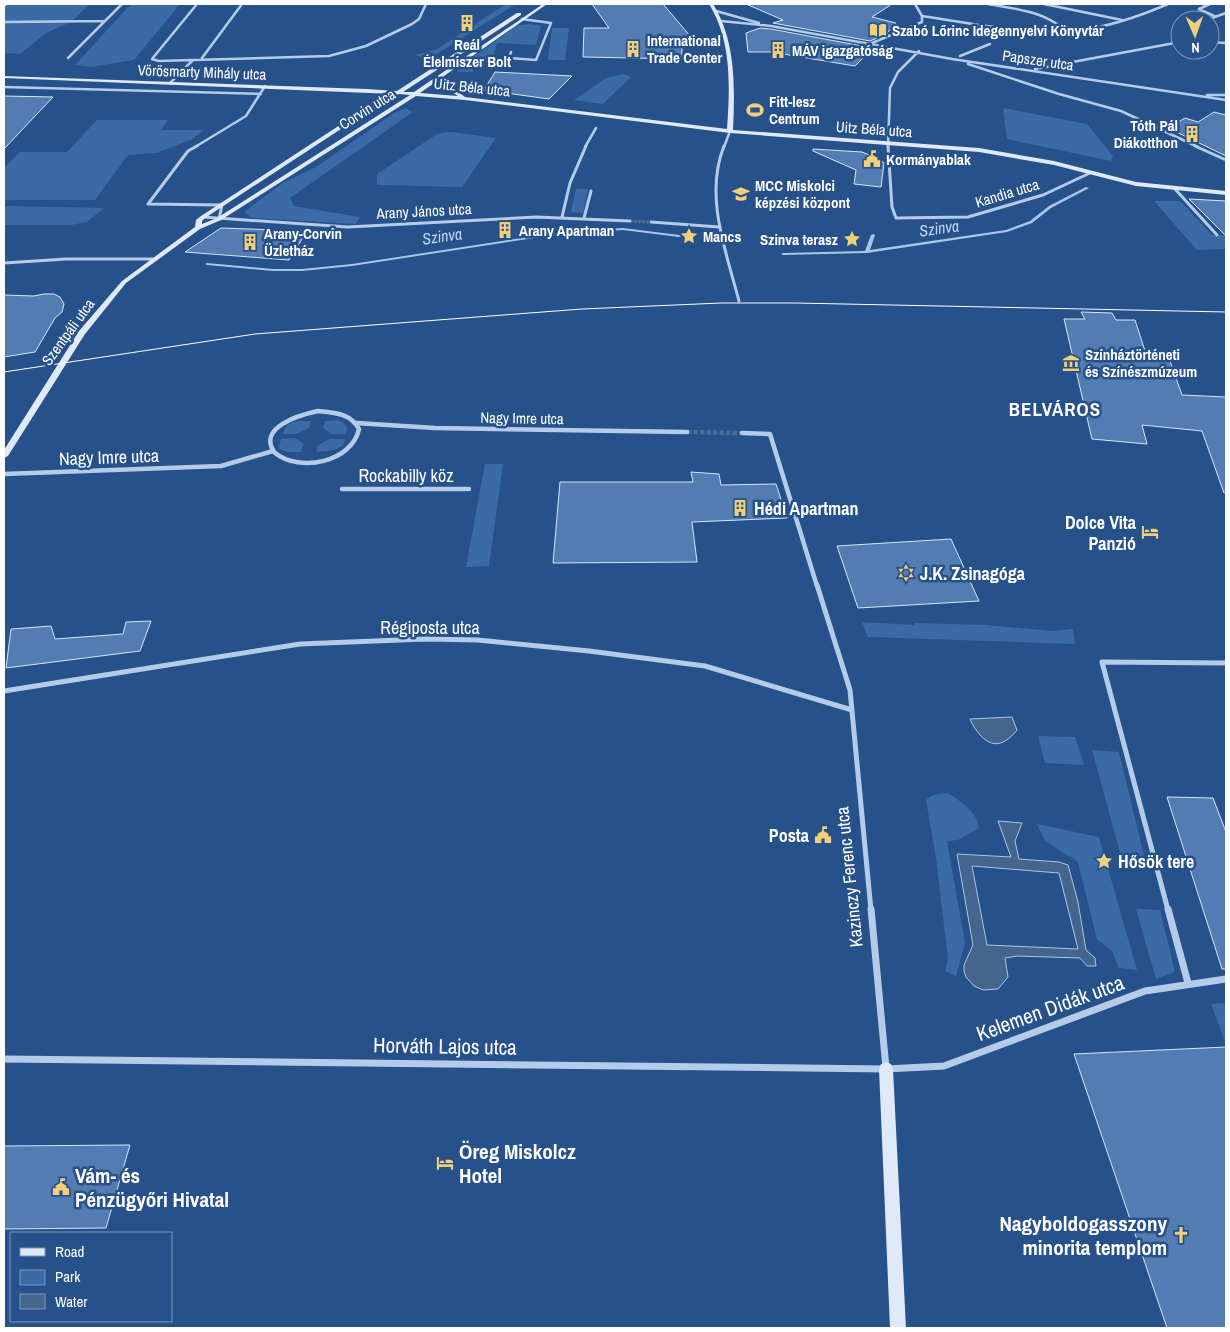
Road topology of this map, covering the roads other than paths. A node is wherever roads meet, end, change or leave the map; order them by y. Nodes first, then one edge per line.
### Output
1 (122, 4) edge
2 (197, 4) edge
3 (242, 4) edge
4 (426, 4) edge
5 (534, 4) edge
6 (545, 4) edge
7 (711, 4) edge
8 (915, 4) edge
9 (988, 4) edge
10 (1044, 4) edge
11 (1168, 4) edge
12 (1210, 4) edge
13 (1201, 10) edge
14 (716, 11) junction
15 (922, 16) junction
16 (522, 20) junction
17 (1122, 20) junction
18 (105, 21) junction
19 (721, 21) junction
20 (4, 22) edge
21 (771, 26) junction
22 (1065, 30) junction
23 (872, 44) junction
24 (990, 44) dead end
25 (1170, 44) edge
26 (511, 52) dead end
27 (919, 52) junction
28 (960, 56) dead end
29 (68, 58) dead end
30 (202, 58) junction
31 (193, 60) junction
32 (956, 60) junction
33 (1028, 70) junction
34 (440, 76) junction
35 (4, 77) edge
36 (170, 83) junction
37 (265, 86) junction
38 (4, 87) edge
39 (366, 90) junction
40 (399, 92) junction
41 (261, 94) junction
42 (415, 94) junction
43 (1226, 95) edge
44 (1202, 96) junction
45 (465, 98) junction
46 (1226, 100) edge
47 (400, 102) junction
48 (375, 106) junction
49 (596, 128) dead end
50 (730, 131) junction
51 (888, 143) junction
52 (1226, 160) edge
53 (1090, 173) junction
54 (1175, 189) junction
55 (591, 191) dead end
56 (1226, 193) edge
57 (222, 205) junction
58 (203, 217) junction
59 (562, 217) junction
60 (584, 218) junction
61 (219, 219) junction
62 (630, 221) tunnel mouth
63 (651, 222) tunnel mouth
64 (719, 227) junction
65 (198, 228) junction
66 (1217, 235) dead end
67 (175, 244) joint
68 (154, 259) junction
69 (4, 263) edge
70 (739, 301) dead end
71 (356, 423) junction
72 (687, 432) tunnel mouth
73 (742, 433) tunnel mouth
74 (274, 451) junction
75 (4, 456) edge
76 (4, 474) edge
77 (342, 489) dead end
78 (469, 489) dead end
79 (1226, 663) edge
80 (4, 691) edge
81 (852, 710) junction
82 (1226, 979) edge
83 (1188, 983) junction
84 (4, 1059) edge
85 (886, 1069) junction
86 (898, 1328) edge

1 - 18 street
2 - 31 street, Vörösmarty Mihály utca
3 - 30 street
4 - 30 street
5 - 40 street, Corvin utca
6 - 16 street, Corvin utca
7 - 14 street
8 - 15 street
9 - 22 street
10 - 17 street
11 - 17 street
12 - 13 street
14 - 19 street
14 - 21 street
15 - 22 street
15 - 23 street
16 - 26 street
16 - 34 street, Corvin utca
17 - 22 street
18 - 20 street
18 - 29 street
19 - 21 street
19 - 50 street
21 - 23 street, Papszer utca
23 - 27 street, Papszer utca
24 - 28 street
25 - 33 street
27 - 32 street, Papszer utca
27 - 51 street
30 - 31 street
31 - 36 street
32 - 33 street, Papszer utca
32 - 52 street
33 - 44 street, Papszer utca
34 - 42 street, Corvin utca
34 - 45 street
35 - 36 street, Vörösmarty Mihály utca
36 - 37 street, Vörösmarty Mihály utca
37 - 39 street, Vörösmarty Mihály utca
37 - 41 street
38 - 41 street
39 - 40 street, Vörösmarty Mihály utca
39 - 48 street
40 - 42 street, Uitz Béla utca
40 - 48 street, Corvin utca
41 - 57 street
42 - 45 street, Uitz Béla utca
42 - 47 street, Corvin utca
43 - 44 street, Papszer utca
44 - 46 street, Papszer utca
45 - 47 street
45 - 50 street, Uitz Béla utca
47 - 61 street, Corvin utca
48 - 57 street, Corvin utca
49 - 59 street
50 - 51 street, Uitz Béla utca
50 - 64 street
51 - 53 street, Uitz Béla utca
51 - 53 street, Kandia utca
53 - 54 street, Uitz Béla utca
54 - 56 street, Uitz Béla utca
54 - 66 street
55 - 60 street
57 - 58 street, Corvin utca
57 - 61 street
58 - 61 street, Arany János utca
58 - 65 street
59 - 60 street, Arany János utca
59 - 61 street, Arany János utca
60 - 62 street, Arany János utca
61 - 65 street, Corvin utca
63 - 64 street
64 - 70 street
65 - 67 street, Corvin utca
67 - 68 street, Szentpáli utca
68 - 69 street
68 - 75 street, Szentpáli utca
71 - 72 street, Nagy Imre utca
71 - 74 street
71 - 74 street
73 - 81 street, Kazinczy Ferenc utca
74 - 76 street, Nagy Imre utca
77 - 78 street, Rockabilly köz
79 - 83 street
80 - 81 street, Régiposta utca
81 - 85 street, Kazinczy Ferenc utca
82 - 83 street, Kelemen Didák utca
83 - 85 street, Kelemen Didák utca
84 - 85 street, Horváth Lajos utca
85 - 86 street, Kazinczy Ferenc utca

